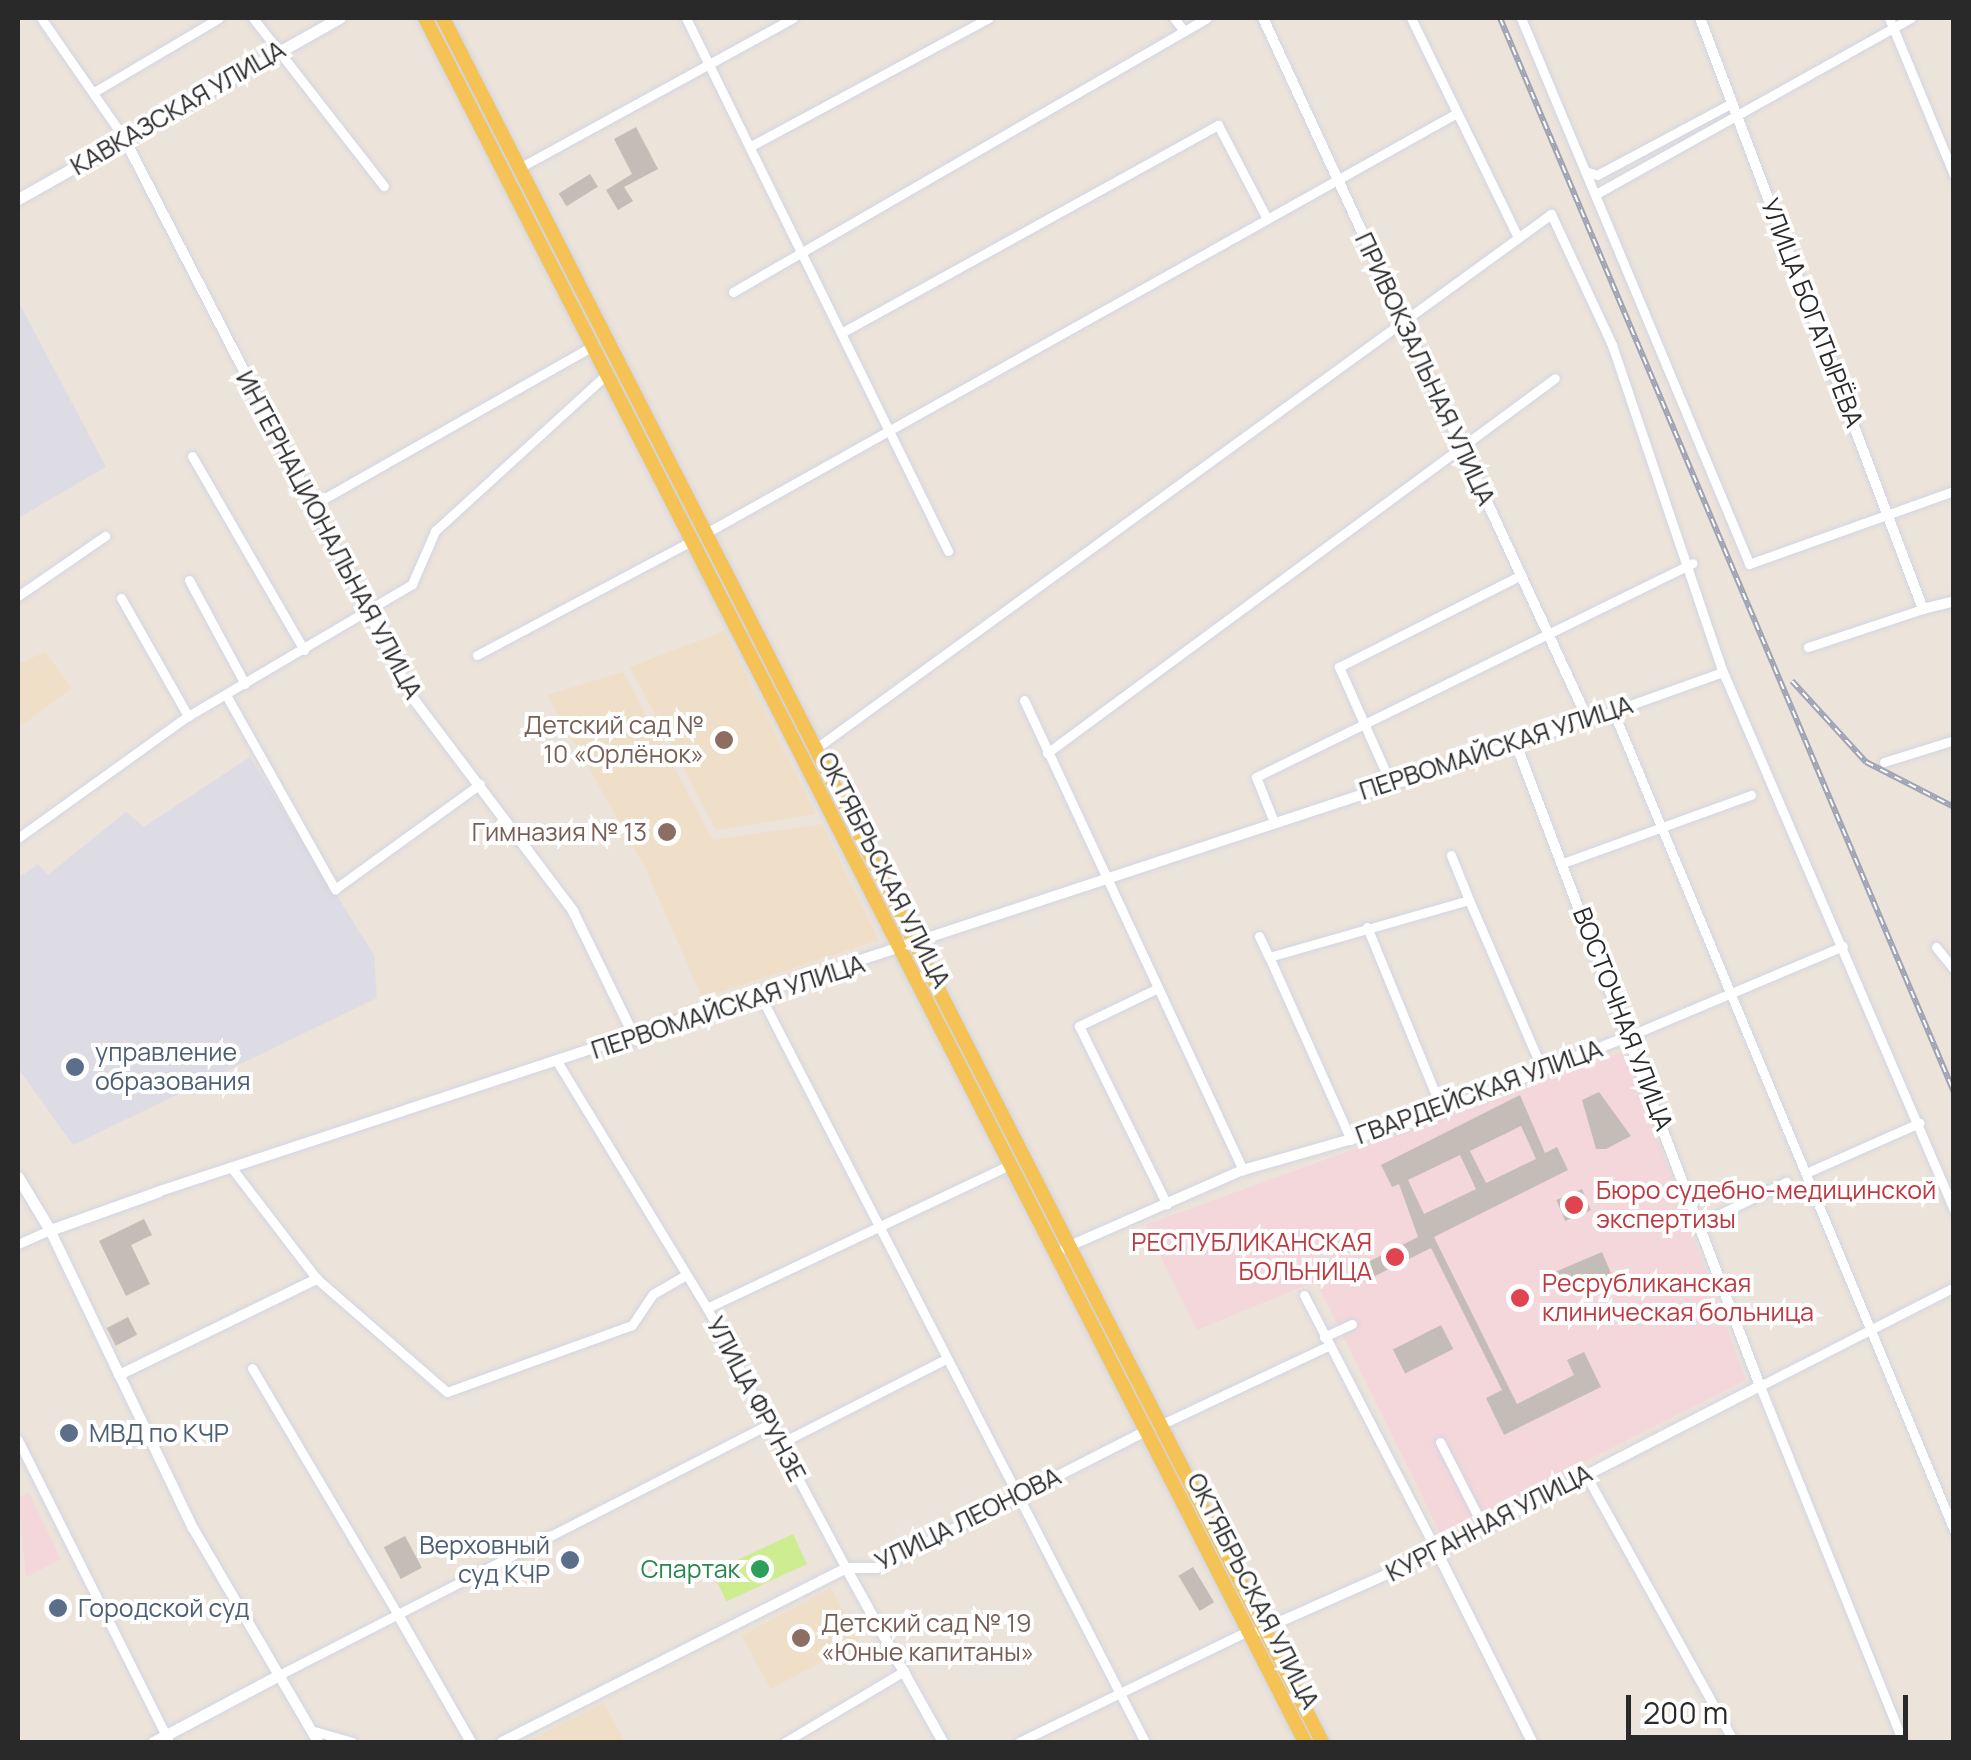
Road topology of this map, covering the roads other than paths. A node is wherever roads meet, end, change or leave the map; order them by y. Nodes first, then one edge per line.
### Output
1 (41, 18) edge
2 (219, 18) edge
3 (252, 18) edge
4 (338, 18) edge
5 (425, 18) edge
6 (443, 18) edge
7 (686, 18) edge
8 (793, 18) edge
9 (989, 18) edge
10 (1174, 18) edge
11 (1207, 18) edge
12 (1263, 18) edge
13 (1411, 18) edge
14 (1521, 18) edge
15 (1700, 18) edge
16 (1910, 18) edge
17 (1891, 22) edge
18 (1184, 31) junction
19 (276, 52) junction
20 (710, 62) junction
21 (94, 92) junction
22 (1732, 103) junction
23 (1456, 114) junction
24 (1737, 117) junction
25 (124, 138) junction
26 (751, 146) junction
27 (521, 167) junction
28 (1586, 170) junction
29 (1338, 176) junction
30 (1954, 176) edge
31 (384, 186) dead end
32 (1596, 194) junction
33 (18, 200) edge
34 (1266, 217) junction
35 (1518, 236) junction
36 (802, 253) junction
37 (733, 292) dead end
38 (1399, 323) junction
39 (841, 333) junction
40 (594, 345) junction
41 (608, 373) junction
42 (1555, 378) dead end
43 (889, 433) junction
44 (1458, 448) junction
45 (192, 456) dead end
46 (1954, 491) edge
47 (311, 506) junction
48 (1888, 517) junction
49 (105, 536) dead end
50 (699, 537) junction
51 (948, 550) dead end
52 (1692, 564) junction
53 (1521, 575) junction
54 (189, 580) dead end
55 (18, 596) edge
56 (121, 598) dead end
57 (1954, 601) edge
58 (1923, 610) junction
59 (364, 614) junction
60 (1549, 634) junction
61 (1808, 647) dead end
62 (304, 650) junction
63 (477, 655) dead end
64 (1724, 672) junction
65 (245, 684) junction
66 (226, 695) junction
67 (1024, 700) dead end
68 (1613, 711) junction
69 (188, 716) junction
70 (1588, 720) junction
71 (1365, 724) junction
72 (1954, 740) edge
73 (1516, 744) junction
74 (815, 748) junction
75 (1047, 753) junction
76 (1884, 762) dead end
77 (1390, 782) junction
78 (480, 784) junction
79 (1751, 795) dead end
80 (1274, 822) junction
81 (1662, 825) junction
82 (18, 838) edge
83 (1451, 855) dead end
84 (1563, 863) junction
85 (1105, 880) junction
86 (1469, 900) junction
87 (1366, 927) junction
88 (1259, 936) dead end
89 (914, 945) junction
90 (1843, 946) junction
91 (1936, 947) dead end
92 (898, 950) junction
93 (1269, 957) junction
94 (1954, 969) edge
95 (1158, 988) junction
96 (1730, 996) junction
97 (761, 997) junction
98 (1629, 1036) junction
99 (636, 1040) junction
100 (558, 1063) junction
101 (1543, 1071) junction
102 (1442, 1110) junction
103 (1919, 1123) junction
104 (1351, 1140) junction
105 (1010, 1165) junction
106 (231, 1167) junction
107 (1243, 1170) junction
108 (1806, 1173) junction
109 (18, 1177) edge
110 (1786, 1182) dead end
111 (157, 1192) joint
112 (1167, 1204) junction
113 (1954, 1210) edge
114 (1699, 1224) junction
115 (50, 1230) junction
116 (878, 1232) junction
117 (18, 1244) edge
118 (1071, 1245) junction
119 (1056, 1252) junction
120 (686, 1275) junction
121 (317, 1279) junction
122 (1954, 1287) edge
123 (1304, 1295) dead end
124 (707, 1308) junction
125 (1352, 1324) dead end
126 (1869, 1329) junction
127 (1326, 1342) junction
128 (944, 1360) junction
129 (252, 1368) dead end
130 (119, 1374) junction
131 (1760, 1386) junction
132 (769, 1424) junction
133 (1162, 1424) junction
134 (1146, 1432) junction
135 (18, 1440) edge
136 (1440, 1442) dead end
137 (780, 1444) junction
138 (1586, 1475) junction
139 (1015, 1497) junction
140 (1484, 1528) junction
141 (1954, 1530) edge
142 (1437, 1552) junction
143 (846, 1568) junction
144 (397, 1613) junction
145 (1248, 1630) junction
146 (1265, 1631) junction
147 (904, 1672) junction
148 (279, 1674) junction
149 (1118, 1692) junction
150 (311, 1730) junction
151 (162, 1740) edge
152 (318, 1742) edge
153 (352, 1742) edge
154 (471, 1742) edge
155 (502, 1742) edge
156 (785, 1742) edge
157 (942, 1742) edge
158 (1019, 1742) edge
159 (1145, 1742) edge
160 (1305, 1742) edge
161 (1322, 1742) edge
162 (1532, 1742) edge
163 (1734, 1742) edge
164 (1903, 1742) edge

1 - 21 street, ИНТЕРНАЦИОНАЛЬНАЯ УЛИЦА
2 - 21 street
3 - 19 street
4 - 19 main road, КАВКАЗСКАЯ УЛИЦА
5 - 40 main road, ОКТЯБРЬСКАЯ УЛИЦА
6 - 27 main road, ОКТЯБРЬСКАЯ УЛИЦА
7 - 20 street
8 - 20 street
9 - 26 street
10 - 18 street
11 - 18 street
12 - 29 street, ПРИВОКЗАЛЬНАЯ УЛИЦА
13 - 23 street
14 - 28 street
15 - 22 street, УЛИЦА БОГАТЫРЁВА
16 - 17 street
17 - 24 street
17 - 30 street
18 - 36 street
19 - 25 main road, КАВКАЗСКАЯ УЛИЦА
19 - 31 street
20 - 26 street
20 - 27 street
21 - 25 street, ИНТЕРНАЦИОНАЛЬНАЯ УЛИЦА
22 - 24 street, УЛИЦА БОГАТЫРЁВА
22 - 28 street
23 - 29 street
23 - 35 street
24 - 32 street
24 - 48 street, УЛИЦА БОГАТЫРЁВА
25 - 33 main road, КАВКАЗСКАЯ УЛИЦА
25 - 47 street, ИНТЕРНАЦИОНАЛЬНАЯ УЛИЦА
26 - 36 street
27 - 50 main road, ОКТЯБРЬСКАЯ УЛИЦА
28 - 32 street
29 - 34 street
29 - 38 street, ПРИВОКЗАЛЬНАЯ УЛИЦА
32 - 48 street
34 - 39 street
34 - 43 street
35 - 38 street
35 - 52 street
36 - 37 street
36 - 39 street
38 - 44 street, ПРИВОКЗАЛЬНАЯ УЛИЦА
38 - 74 street
39 - 43 street
40 - 41 main road, ОКТЯБРЬСКАЯ УЛИЦА
40 - 47 street
41 - 50 main road, ОКТЯБРЬСКАЯ УЛИЦА
41 - 59 street
42 - 44 street
43 - 50 street
43 - 51 street
44 - 53 street, ПРИВОКЗАЛЬНАЯ УЛИЦА
44 - 75 street
45 - 62 street
46 - 48 street
47 - 59 street, ИНТЕРНАЦИОНАЛЬНАЯ УЛИЦА
48 - 58 street, УЛИЦА БОГАТЫРЁВА
49 - 55 street
50 - 63 street
50 - 74 main road, ОКТЯБРЬСКАЯ УЛИЦА
50 - 92 main road, ОКТЯБРЬСКАЯ УЛИЦА
52 - 60 street
52 - 64 street
53 - 60 street, ПРИВОКЗАЛЬНАЯ УЛИЦА
53 - 71 street
54 - 65 street
56 - 69 street
57 - 58 street
58 - 61 street
59 - 62 street
59 - 78 street, ИНТЕРНАЦИОНАЛЬНАЯ УЛИЦА
60 - 70 street, ПРИВОКЗАЛЬНАЯ УЛИЦА
60 - 71 street
62 - 65 street
64 - 68 street, ПЕРВОМАЙСКАЯ УЛИЦА
64 - 90 street
65 - 66 street
66 - 69 street
66 - 78 street
67 - 75 street
68 - 70 street, ПЕРВОМАЙСКАЯ УЛИЦА
68 - 81 street
69 - 82 street
70 - 73 street, ПЕРВОМАЙСКАЯ УЛИЦА
71 - 77 street
71 - 80 street
72 - 76 street
73 - 77 street, ПЕРВОМАЙСКАЯ УЛИЦА
73 - 84 street, ВОСТОЧНАЯ УЛИЦА
74 - 89 main road, ОКТЯБРЬСКАЯ УЛИЦА
75 - 85 street
77 - 80 street, ПЕРВОМАЙСКАЯ УЛИЦА
78 - 99 street, ИНТЕРНАЦИОНАЛЬНАЯ УЛИЦА
79 - 81 street
80 - 85 street, ПЕРВОМАЙСКАЯ УЛИЦА
81 - 84 street
81 - 96 street
83 - 86 street
84 - 98 street, ВОСТОЧНАЯ УЛИЦА
85 - 89 street, ПЕРВОМАЙСКАЯ УЛИЦА
85 - 95 street
86 - 87 street
86 - 101 street
87 - 93 street
87 - 102 street
88 - 93 street
89 - 92 street, ПЕРВОМАЙСКАЯ УЛИЦА
89 - 118 main road, ОКТЯБРЬСКАЯ УЛИЦА
90 - 96 street, ГВАРДЕЙСКАЯ УЛИЦА
90 - 103 street
91 - 94 street
92 - 97 street, ПЕРВОМАЙСКАЯ УЛИЦА
92 - 105 main road, ОКТЯБРЬСКАЯ УЛИЦА
93 - 104 street
95 - 107 street
95 - 112 street
96 - 98 street, ГВАРДЕЙСКАЯ УЛИЦА
96 - 108 street
97 - 99 street, ПЕРВОМАЙСКАЯ УЛИЦА
97 - 116 street
98 - 101 street, ГВАРДЕЙСКАЯ УЛИЦА
98 - 114 street, ВОСТОЧНАЯ УЛИЦА
99 - 100 street, ПЕРВОМАЙСКАЯ УЛИЦА
100 - 106 street, ПЕРВОМАЙСКАЯ УЛИЦА
100 - 120 street, УЛИЦА ФРУНЗЕ
101 - 102 street, ГВАРДЕЙСКАЯ УЛИЦА
102 - 104 street, ГВАРДЕЙСКАЯ УЛИЦА
103 - 108 street
103 - 113 street
104 - 107 street, ГВАРДЕЙСКАЯ УЛИЦА
105 - 116 street
105 - 119 main road, ОКТЯБРЬСКАЯ УЛИЦА
106 - 111 street, ПЕРВОМАЙСКАЯ УЛИЦА
106 - 121 street
107 - 112 street, ГВАРДЕЙСКАЯ УЛИЦА
108 - 126 street
109 - 115 main road
110 - 114 street
111 - 115 main road, ПЕРВОМАЙСКАЯ УЛИЦА
112 - 118 street, ГВАРДЕЙСКАЯ УЛИЦА
114 - 131 street, ВОСТОЧНАЯ УЛИЦА
115 - 117 street, ПЕРВОМАЙСКАЯ УЛИЦА
115 - 130 street
116 - 124 street
116 - 128 street
118 - 119 street, ГВАРДЕЙСКАЯ УЛИЦА
118 - 133 main road, ОКТЯБРЬСКАЯ УЛИЦА
119 - 134 main road, ОКТЯБРЬСКАЯ УЛИЦА
120 - 121 street
120 - 124 street, УЛИЦА ФРУНЗЕ
121 - 130 street
122 - 126 street, КУРГАННАЯ УЛИЦА
123 - 127 street
124 - 132 street, УЛИЦА ФРУНЗЕ
125 - 127 street, УЛИЦА ЛЕОНОВА
126 - 131 street, КУРГАННАЯ УЛИЦА
126 - 141 street
127 - 133 street, УЛИЦА ЛЕОНОВА
127 - 142 street
128 - 137 street
128 - 139 street
129 - 144 street
130 - 148 street
131 - 138 street, КУРГАННАЯ УЛИЦА
131 - 164 street, ВОСТОЧНАЯ УЛИЦА
132 - 137 street, УЛИЦА ФРУНЗЕ
132 - 144 street
133 - 134 street, УЛИЦА ЛЕОНОВА
133 - 146 main road, ОКТЯБРЬСКАЯ УЛИЦА
134 - 139 street, УЛИЦА ЛЕОНОВА
134 - 145 main road, ОКТЯБРЬСКАЯ УЛИЦА
135 - 151 street
136 - 140 street
137 - 143 street, УЛИЦА ФРУНЗЕ
138 - 140 street, КУРГАННАЯ УЛИЦА
138 - 163 street
139 - 143 street, УЛИЦА ЛЕОНОВА
139 - 149 street
140 - 142 street, КУРГАННАЯ УЛИЦА
142 - 146 street, КУРГАННАЯ УЛИЦА
142 - 162 street
143 - 147 street, УЛИЦА ФРУНЗЕ
143 - 155 street, УЛИЦА ЛЕОНОВА
144 - 148 street
144 - 154 street
145 - 146 street, КУРГАННАЯ УЛИЦА
145 - 149 street, КУРГАННАЯ УЛИЦА
145 - 160 main road, ОКТЯБРЬСКАЯ УЛИЦА
146 - 161 main road, ОКТЯБРЬСКАЯ УЛИЦА
147 - 156 street
147 - 157 street, УЛИЦА ФРУНЗЕ
148 - 150 street
148 - 151 main road
149 - 158 street, КУРГАННАЯ УЛИЦА
149 - 159 street
150 - 152 street
150 - 153 street

